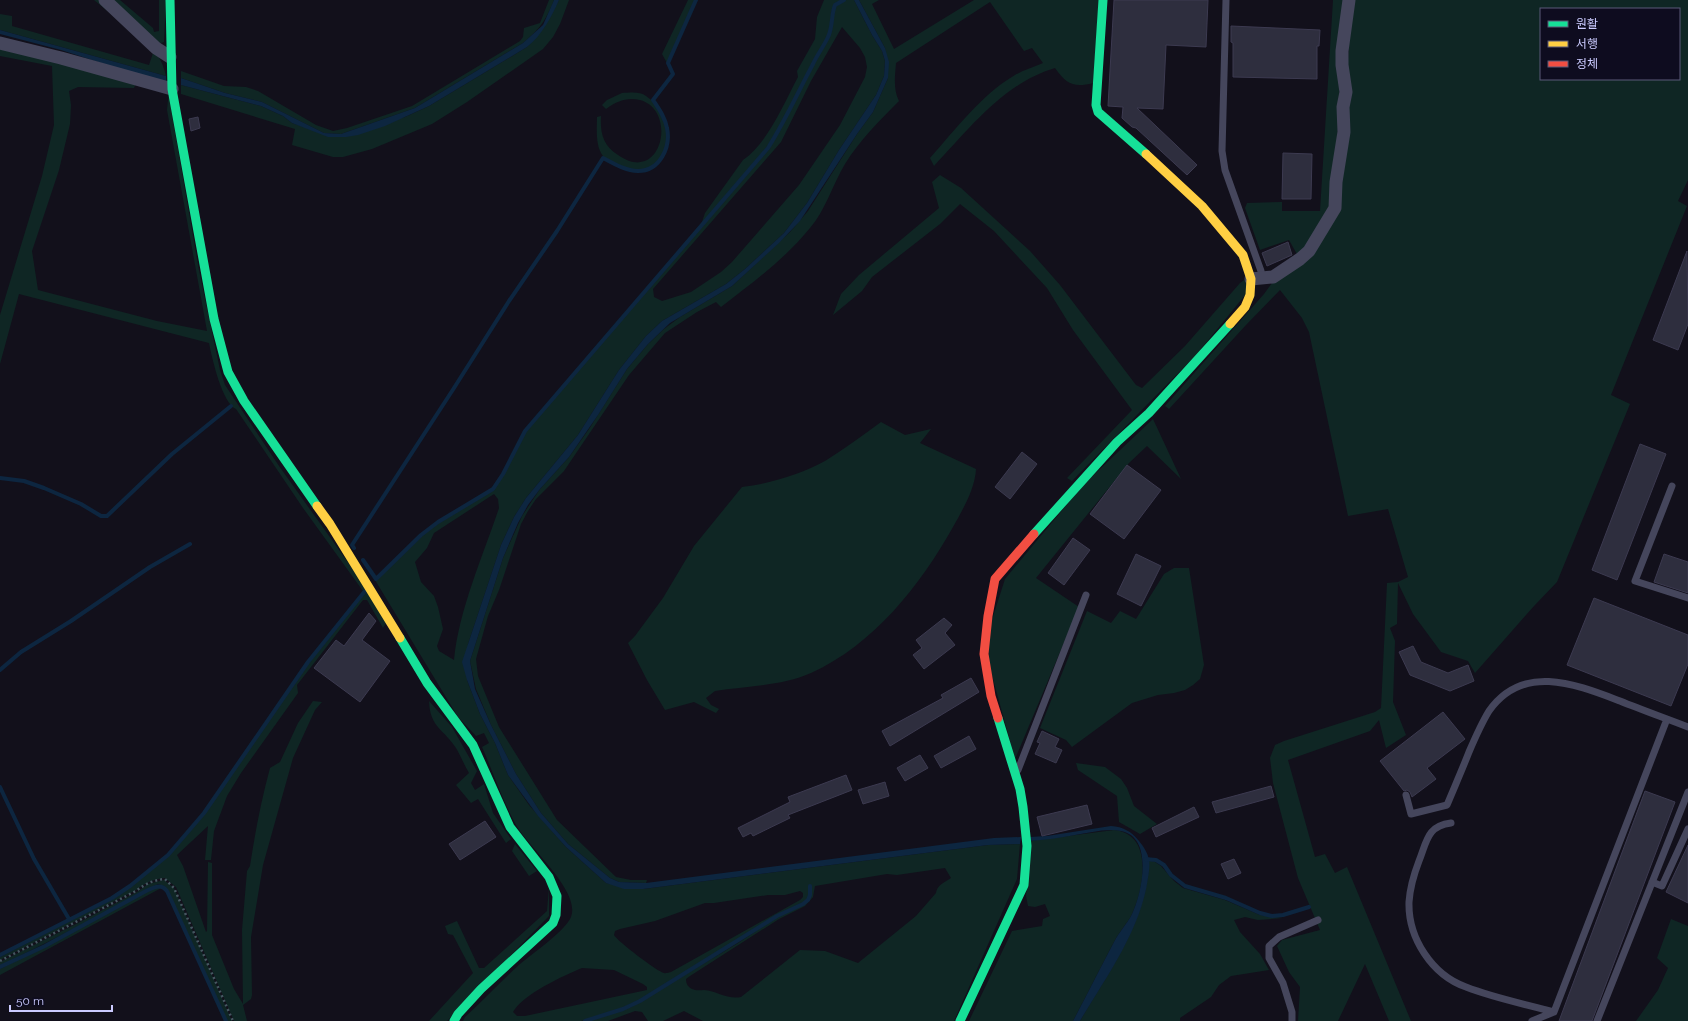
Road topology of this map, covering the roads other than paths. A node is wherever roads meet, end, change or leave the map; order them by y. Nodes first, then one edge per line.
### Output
1 (105, 0) edge
2 (170, 0) edge
3 (1103, 0) edge
4 (1226, 0) edge
5 (1349, 0) edge
6 (0, 43) edge
7 (170, 57) junction
8 (172, 89) junction
9 (1257, 279) junction
10 (1672, 486) dead end
11 (1086, 595) dead end
12 (1688, 598) edge
13 (1667, 719) junction
14 (1688, 727) edge
15 (1016, 778) junction
16 (1688, 792) edge
17 (1406, 795) dead end
18 (1451, 823) dead end
19 (1688, 829) edge
20 (1652, 882) junction
21 (1318, 920) dead end
22 (1554, 1012) junction
23 (454, 1021) edge
24 (960, 1021) edge
25 (1292, 1021) edge
26 (1532, 1021) edge
27 (1597, 1021) edge

1 - 7 street
2 - 7 street
3 - 9 street
4 - 9 lane
5 - 9 street
6 - 8 street
7 - 8 street
8 - 23 street
9 - 15 street
10 - 12 lane
11 - 15 lane
13 - 14 lane
13 - 17 lane
13 - 22 lane
15 - 24 street
16 - 20 lane
18 - 22 lane
19 - 20 lane
20 - 27 lane
21 - 25 lane
22 - 26 lane

